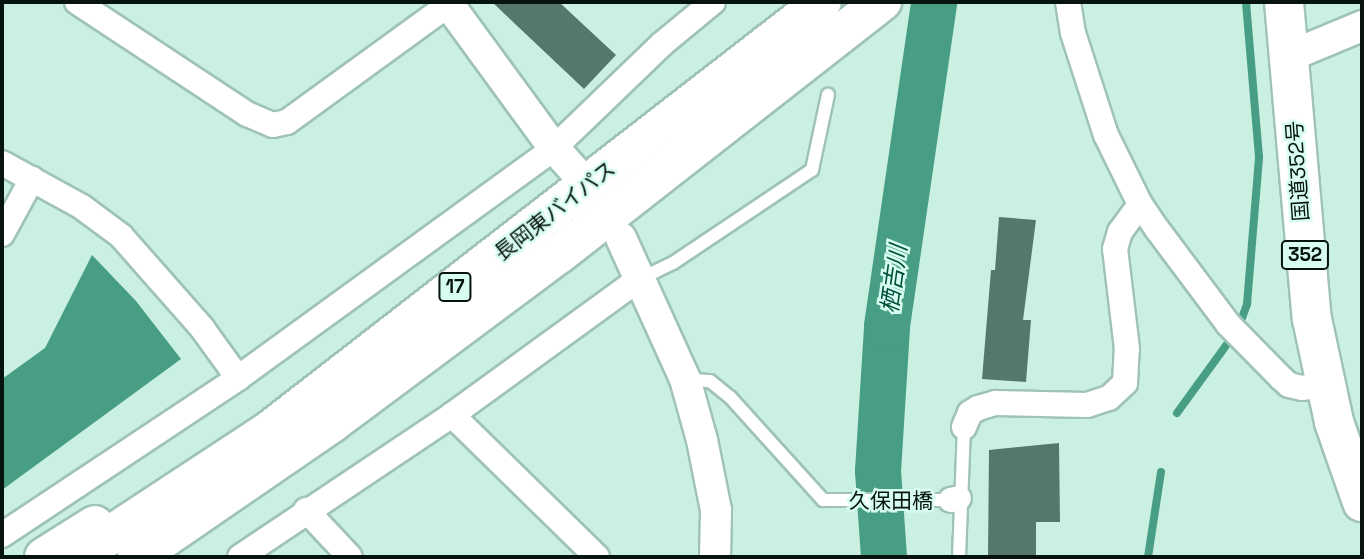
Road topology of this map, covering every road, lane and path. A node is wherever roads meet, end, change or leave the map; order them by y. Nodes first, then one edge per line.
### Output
1 (77, 2) edge
2 (713, 2) edge
3 (822, 2) edge
4 (1068, 2) edge
5 (1284, 2) edge
6 (449, 3) edge
7 (875, 7) edge
8 (1362, 26) edge
9 (1290, 56) junction
10 (828, 94) dead end
11 (564, 159) junction
12 (2, 163) edge
13 (32, 179) junction
14 (1140, 204) junction
15 (2, 234) edge
16 (621, 238) dead end
17 (638, 280) junction
18 (400, 328) junction
19 (238, 378) junction
20 (685, 379) junction
21 (1325, 385) junction
22 (452, 415) junction
23 (964, 427) joint
24 (955, 499) junction
25 (1362, 502) edge
26 (306, 510) junction
27 (2, 535) edge
28 (44, 557) edge
29 (77, 557) edge
30 (137, 557) edge
31 (240, 557) edge
32 (350, 557) edge
33 (597, 557) edge
34 (715, 557) edge
35 (959, 557) edge

1 - 6 street
2 - 11 street
3 - 18 highway, 長岡東バイパス / 17
4 - 14 street
5 - 9 highway, 国道352号 / 352
6 - 11 street
7 - 30 highway, 長岡東バイパス / 17
8 - 9 street
9 - 21 highway, 国道352号 / 352
10 - 17 lane
11 - 19 street
12 - 13 street
13 - 15 street
13 - 19 street
14 - 21 street
14 - 23 street
16 - 17 street
17 - 20 street
17 - 22 street
18 - 28 highway, 17
18 - 29 highway, 長岡東バイパス / 17
19 - 27 street
20 - 24 lane, 久保田橋
20 - 34 street
21 - 25 highway, 国道352号 / 352
22 - 26 street
22 - 33 street
23 - 24 lane
24 - 35 lane
26 - 31 street
26 - 32 street

